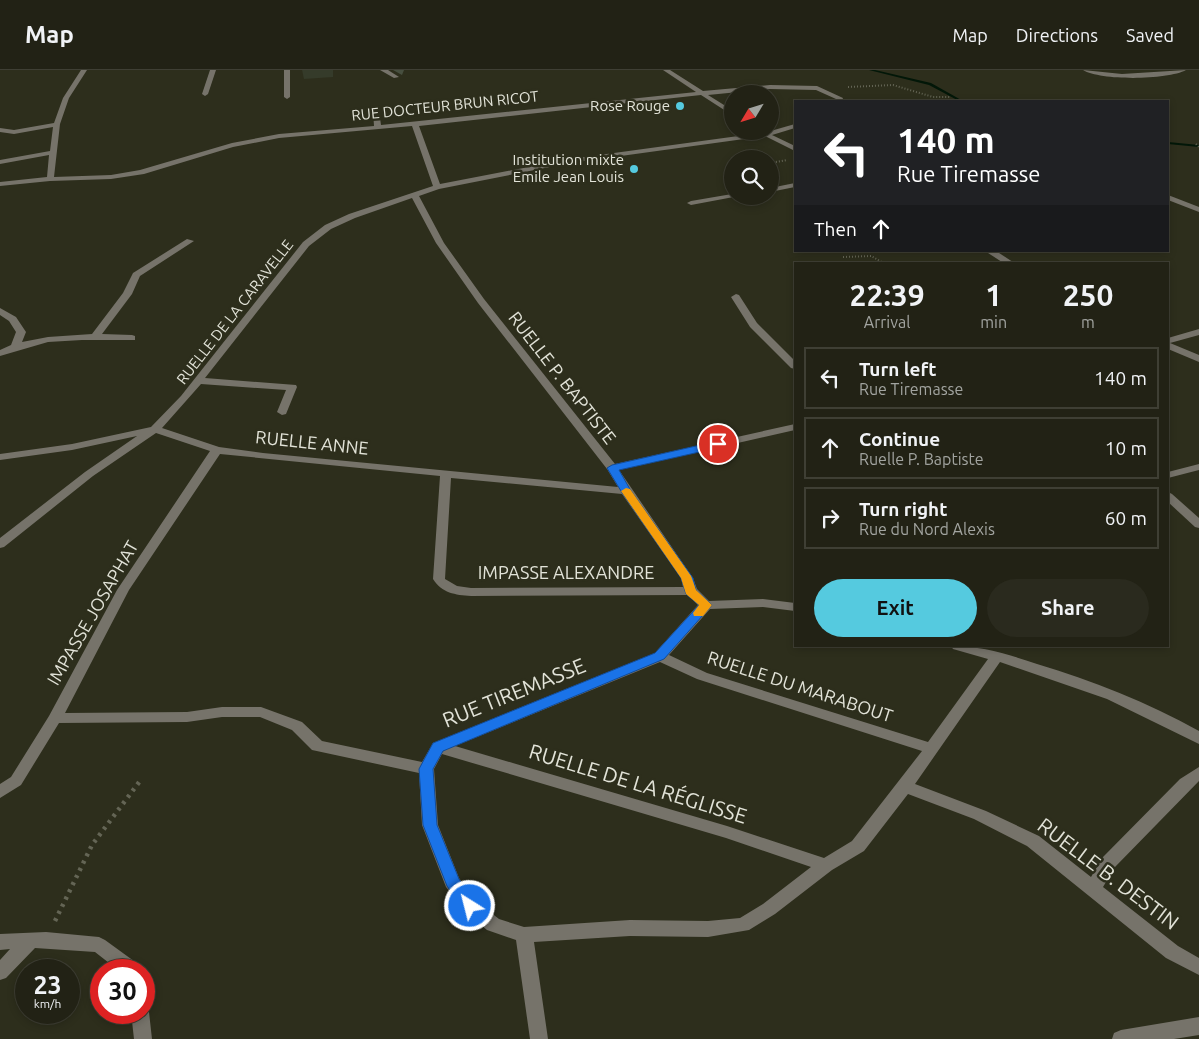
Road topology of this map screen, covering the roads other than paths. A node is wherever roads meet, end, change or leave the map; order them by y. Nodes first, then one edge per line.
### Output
1 (84, 70) edge
2 (212, 70) edge
3 (286, 70) edge
4 (383, 70) edge
5 (666, 70) edge
6 (1086, 70) edge
7 (1183, 70) edge
8 (396, 77) dead end
9 (700, 93) junction
10 (205, 94) dead end
11 (287, 97) dead end
12 (840, 100) edge
13 (724, 108) edge
14 (376, 111) dead end
15 (57, 124) junction
16 (415, 124) junction
17 (378, 126) junction
18 (794, 126) edge
19 (0, 130) edge
20 (779, 130) edge
21 (724, 139) edge
22 (778, 140) edge
23 (794, 148) edge
24 (54, 152) junction
25 (0, 162) edge
26 (50, 179) junction
27 (0, 184) edge
28 (794, 185) edge
29 (436, 188) junction
30 (779, 188) edge
31 (415, 196) junction
32 (1169, 197) edge
33 (724, 198) edge
34 (691, 204) dead end
35 (1199, 210) edge
36 (190, 241) dead end
37 (991, 252) edge
38 (1008, 262) edge
39 (736, 297) dead end
40 (0, 310) edge
41 (1199, 332) edge
42 (95, 336) junction
43 (132, 338) dead end
44 (1169, 341) edge
45 (16, 346) junction
46 (1169, 346) edge
47 (0, 352) edge
48 (1199, 359) edge
49 (794, 365) edge
50 (199, 381) junction
51 (282, 412) dead end
52 (794, 428) edge
53 (155, 429) junction
54 (216, 450) junction
55 (0, 457) edge
56 (1199, 467) edge
57 (612, 468) junction
58 (446, 473) junction
59 (1169, 475) edge
60 (626, 491) junction
61 (1169, 497) edge
62 (1199, 524) edge
63 (0, 544) edge
64 (689, 585) junction
65 (706, 605) junction
66 (794, 607) edge
67 (962, 647) edge
68 (660, 656) junction
69 (997, 657) junction
70 (55, 718) junction
71 (1199, 738) edge
72 (438, 747) junction
73 (930, 748) junction
74 (426, 769) junction
75 (1199, 773) edge
76 (905, 786) junction
77 (0, 792) edge
78 (826, 865) junction
79 (1093, 889) junction
80 (524, 935) junction
81 (39, 940) junction
82 (0, 942) edge
83 (117, 959) edge
84 (1199, 968) edge
85 (0, 972) edge
86 (141, 1024) edge
87 (1199, 1026) edge
88 (143, 1039) edge
89 (539, 1039) edge
90 (1121, 1039) edge

1 - 15 street
2 - 10 street
3 - 11 street
4 - 8 street
5 - 9 street
6 - 7 street
9 - 12 street, RUE DOCTEUR BRUN RICOT
9 - 13 street
9 - 16 street, RUE DOCTEUR BRUN RICOT
14 - 17 street
15 - 19 street
15 - 24 street
16 - 17 street, RUE DOCTEUR BRUN RICOT
16 - 29 street
17 - 26 street, RUE DOCTEUR BRUN RICOT
18 - 20 street
21 - 29 street, RUELLE DE LA CARAVELLE
22 - 23 street
24 - 25 street
24 - 26 street
26 - 27 street, RUE DOCTEUR BRUN RICOT
28 - 30 street
29 - 31 street, RUELLE DE LA CARAVELLE
31 - 50 street, RUELLE DE LA CARAVELLE
31 - 57 street, RUELLE P. BAPTISTE
32 - 35 street
33 - 34 street
36 - 42 street
37 - 38 street
39 - 49 street
40 - 45 street
41 - 44 street
42 - 43 street
42 - 45 street
45 - 47 street
46 - 48 street
50 - 51 street
50 - 53 street, RUELLE DE LA CARAVELLE
52 - 57 street
53 - 54 street, RUELLE ANNE
53 - 55 street
53 - 63 street, RUELLE DE LA CARAVELLE
54 - 58 street, RUELLE ANNE
54 - 70 street, IMPASSE JOSAPHAT
56 - 59 street
57 - 60 street, RUELLE P. BAPTISTE
58 - 60 street, RUELLE ANNE
58 - 64 street, IMPASSE ALEXANDRE
60 - 64 street, RUELLE P. BAPTISTE
61 - 62 street
64 - 65 street
65 - 66 street
65 - 68 street, RUE TIREMASSE
67 - 69 street
68 - 72 street, RUE TIREMASSE
68 - 73 street, RUELLE DU MARABOUT
69 - 71 street
69 - 73 street
70 - 74 street
70 - 77 street, IMPASSE JOSAPHAT
72 - 74 street, RUE TIREMASSE
72 - 78 street, RUELLE DE LA RÉGLISSE
73 - 76 street
74 - 80 street
75 - 79 street
76 - 78 street
76 - 79 street, RUELLE B. DESTIN
78 - 80 street
79 - 84 street, RUELLE B. DESTIN
80 - 89 street
81 - 82 street
81 - 83 street
81 - 85 street
86 - 88 street
87 - 90 street

